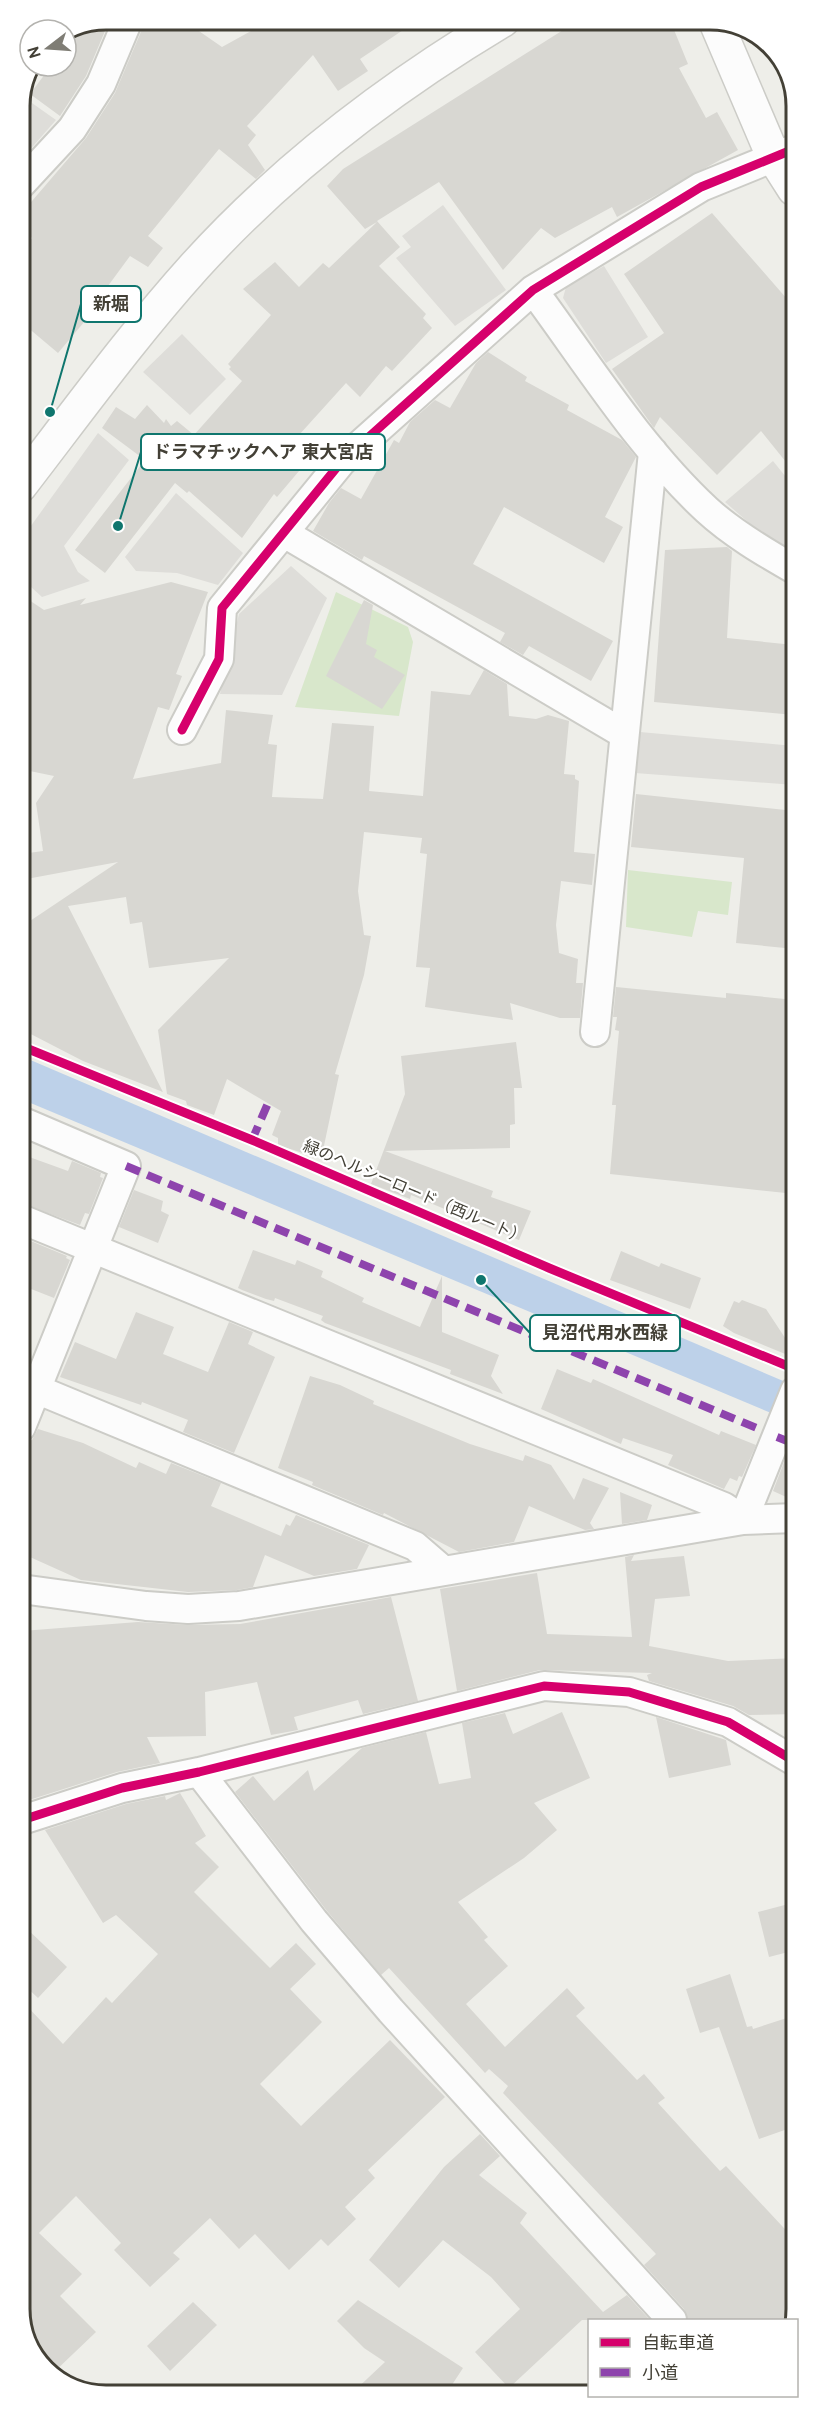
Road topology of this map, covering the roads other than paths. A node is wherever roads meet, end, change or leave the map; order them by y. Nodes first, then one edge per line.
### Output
1 (124, 30) edge
2 (488, 30) edge
3 (720, 31) edge
4 (783, 152) edge
5 (30, 175) edge
6 (533, 290) junction
7 (653, 452) junction
8 (30, 473) edge
9 (284, 533) junction
10 (786, 564) edge
11 (182, 730) dead end
12 (624, 734) junction
13 (595, 1032) dead end
14 (30, 1125) edge
15 (30, 1223) edge
16 (92, 1250) junction
17 (36, 1389) junction
18 (30, 1404) edge
19 (786, 1414) edge
20 (786, 1518) edge
21 (743, 1520) junction
22 (444, 1571) junction
23 (30, 1590) edge
24 (786, 1756) edge
25 (199, 1772) junction
26 (30, 1817) edge
27 (671, 2319) edge

1 - 5 street
2 - 8 street
3 - 4 street
4 - 6 street
6 - 7 street
6 - 9 street
7 - 10 street
7 - 12 street
9 - 11 street
9 - 12 street
12 - 13 street
14 - 16 street
15 - 16 street
16 - 17 street
16 - 21 street
17 - 18 street
17 - 22 street
19 - 21 street
20 - 21 street
21 - 22 street
22 - 23 street
24 - 25 street
25 - 26 street
25 - 27 street

